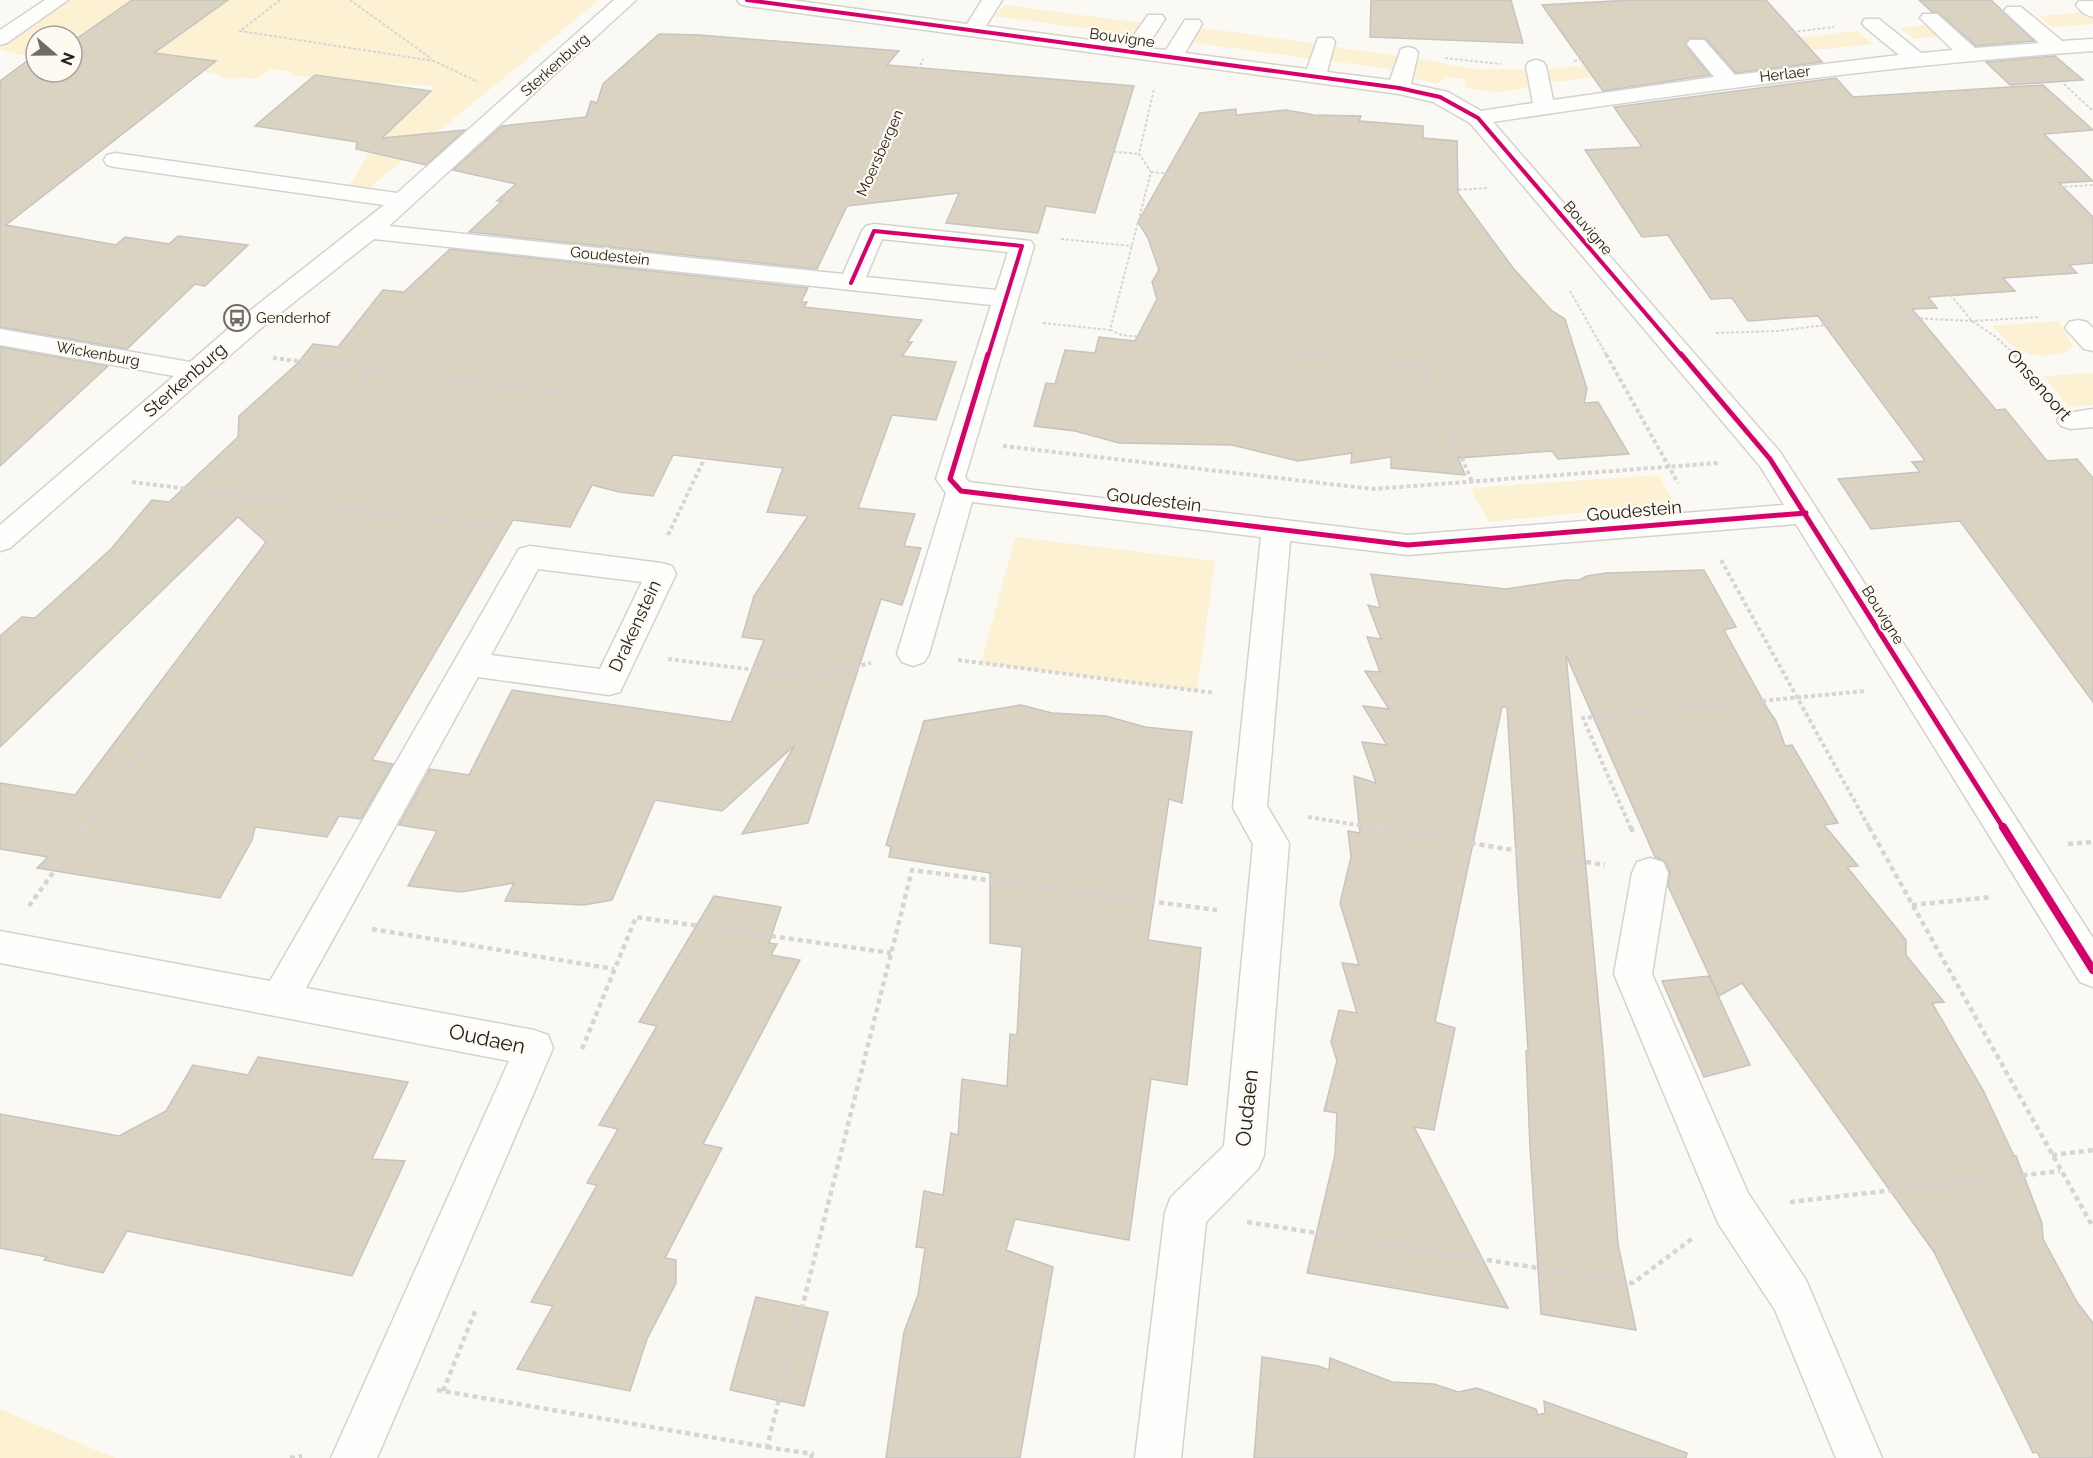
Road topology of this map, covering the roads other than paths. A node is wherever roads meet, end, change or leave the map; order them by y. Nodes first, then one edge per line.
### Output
1 (58, 0) edge
2 (626, 0) edge
3 (747, 0) edge
4 (992, 0) edge
5 (801, 5) edge
6 (897, 10) edge
7 (2014, 11) dead end
8 (1930, 18) dead end
9 (1155, 19) dead end
10 (1872, 23) dead end
11 (1192, 24) dead end
12 (973, 30) junction
13 (0, 39) edge
14 (1325, 42) dead end
15 (1697, 44) dead end
16 (2093, 45) edge
17 (2057, 47) junction
18 (1133, 52) junction
19 (1408, 53) dead end
20 (1970, 54) junction
21 (1166, 56) junction
22 (1916, 59) junction
23 (1536, 66) dead end
24 (1315, 77) junction
25 (1730, 81) junction
26 (1399, 88) junction
27 (1544, 108) junction
28 (1478, 118) junction
29 (115, 160) dead end
30 (402, 201) junction
31 (369, 231) junction
32 (851, 283) junction
33 (1002, 309) junction
34 (0, 338) edge
35 (196, 371) junction
36 (961, 491) junction
37 (1806, 513) junction
38 (1276, 530) junction
39 (0, 541) edge
40 (913, 654) road end
41 (471, 664) junction
42 (1650, 873) road end
43 (0, 947) edge
44 (2093, 970) edge
45 (280, 999) junction
46 (354, 1458) edge
47 (1158, 1458) edge
48 (1859, 1458) edge

1 - 13 street
2 - 30 street, Sterkenburg
3 - 5 street, Bouvigne
4 - 12 street
5 - 6 street, Bouvigne
6 - 12 street, Bouvigne
7 - 17 street
8 - 20 street
9 - 18 street
10 - 22 street
11 - 21 street
12 - 18 street, Bouvigne
14 - 24 street
15 - 25 street
16 - 17 street, Herlaer
17 - 20 street, Herlaer
18 - 21 street, Bouvigne
19 - 26 street
20 - 22 street, Herlaer
21 - 24 street, Bouvigne
22 - 25 street, Herlaer
23 - 27 street
24 - 26 street, Bouvigne
25 - 27 street, Herlaer
26 - 28 street, Bouvigne
27 - 28 street, Herlaer
28 - 37 street, Bouvigne
29 - 30 street
30 - 31 street, Sterkenburg
31 - 32 street, Goudestein
31 - 35 street, Sterkenburg
32 - 33 street, Goudestein
32 - 33 street
33 - 36 street
34 - 35 street, Wickenburg
35 - 39 street, Sterkenburg
36 - 38 street, Goudestein
36 - 40 street
37 - 38 street, Goudestein
37 - 44 street, Bouvigne
38 - 47 street, Oudaen
41 - 41 street, Drakenstein
41 - 45 street
42 - 48 street
43 - 45 street, Oudaen
45 - 46 street, Oudaen

